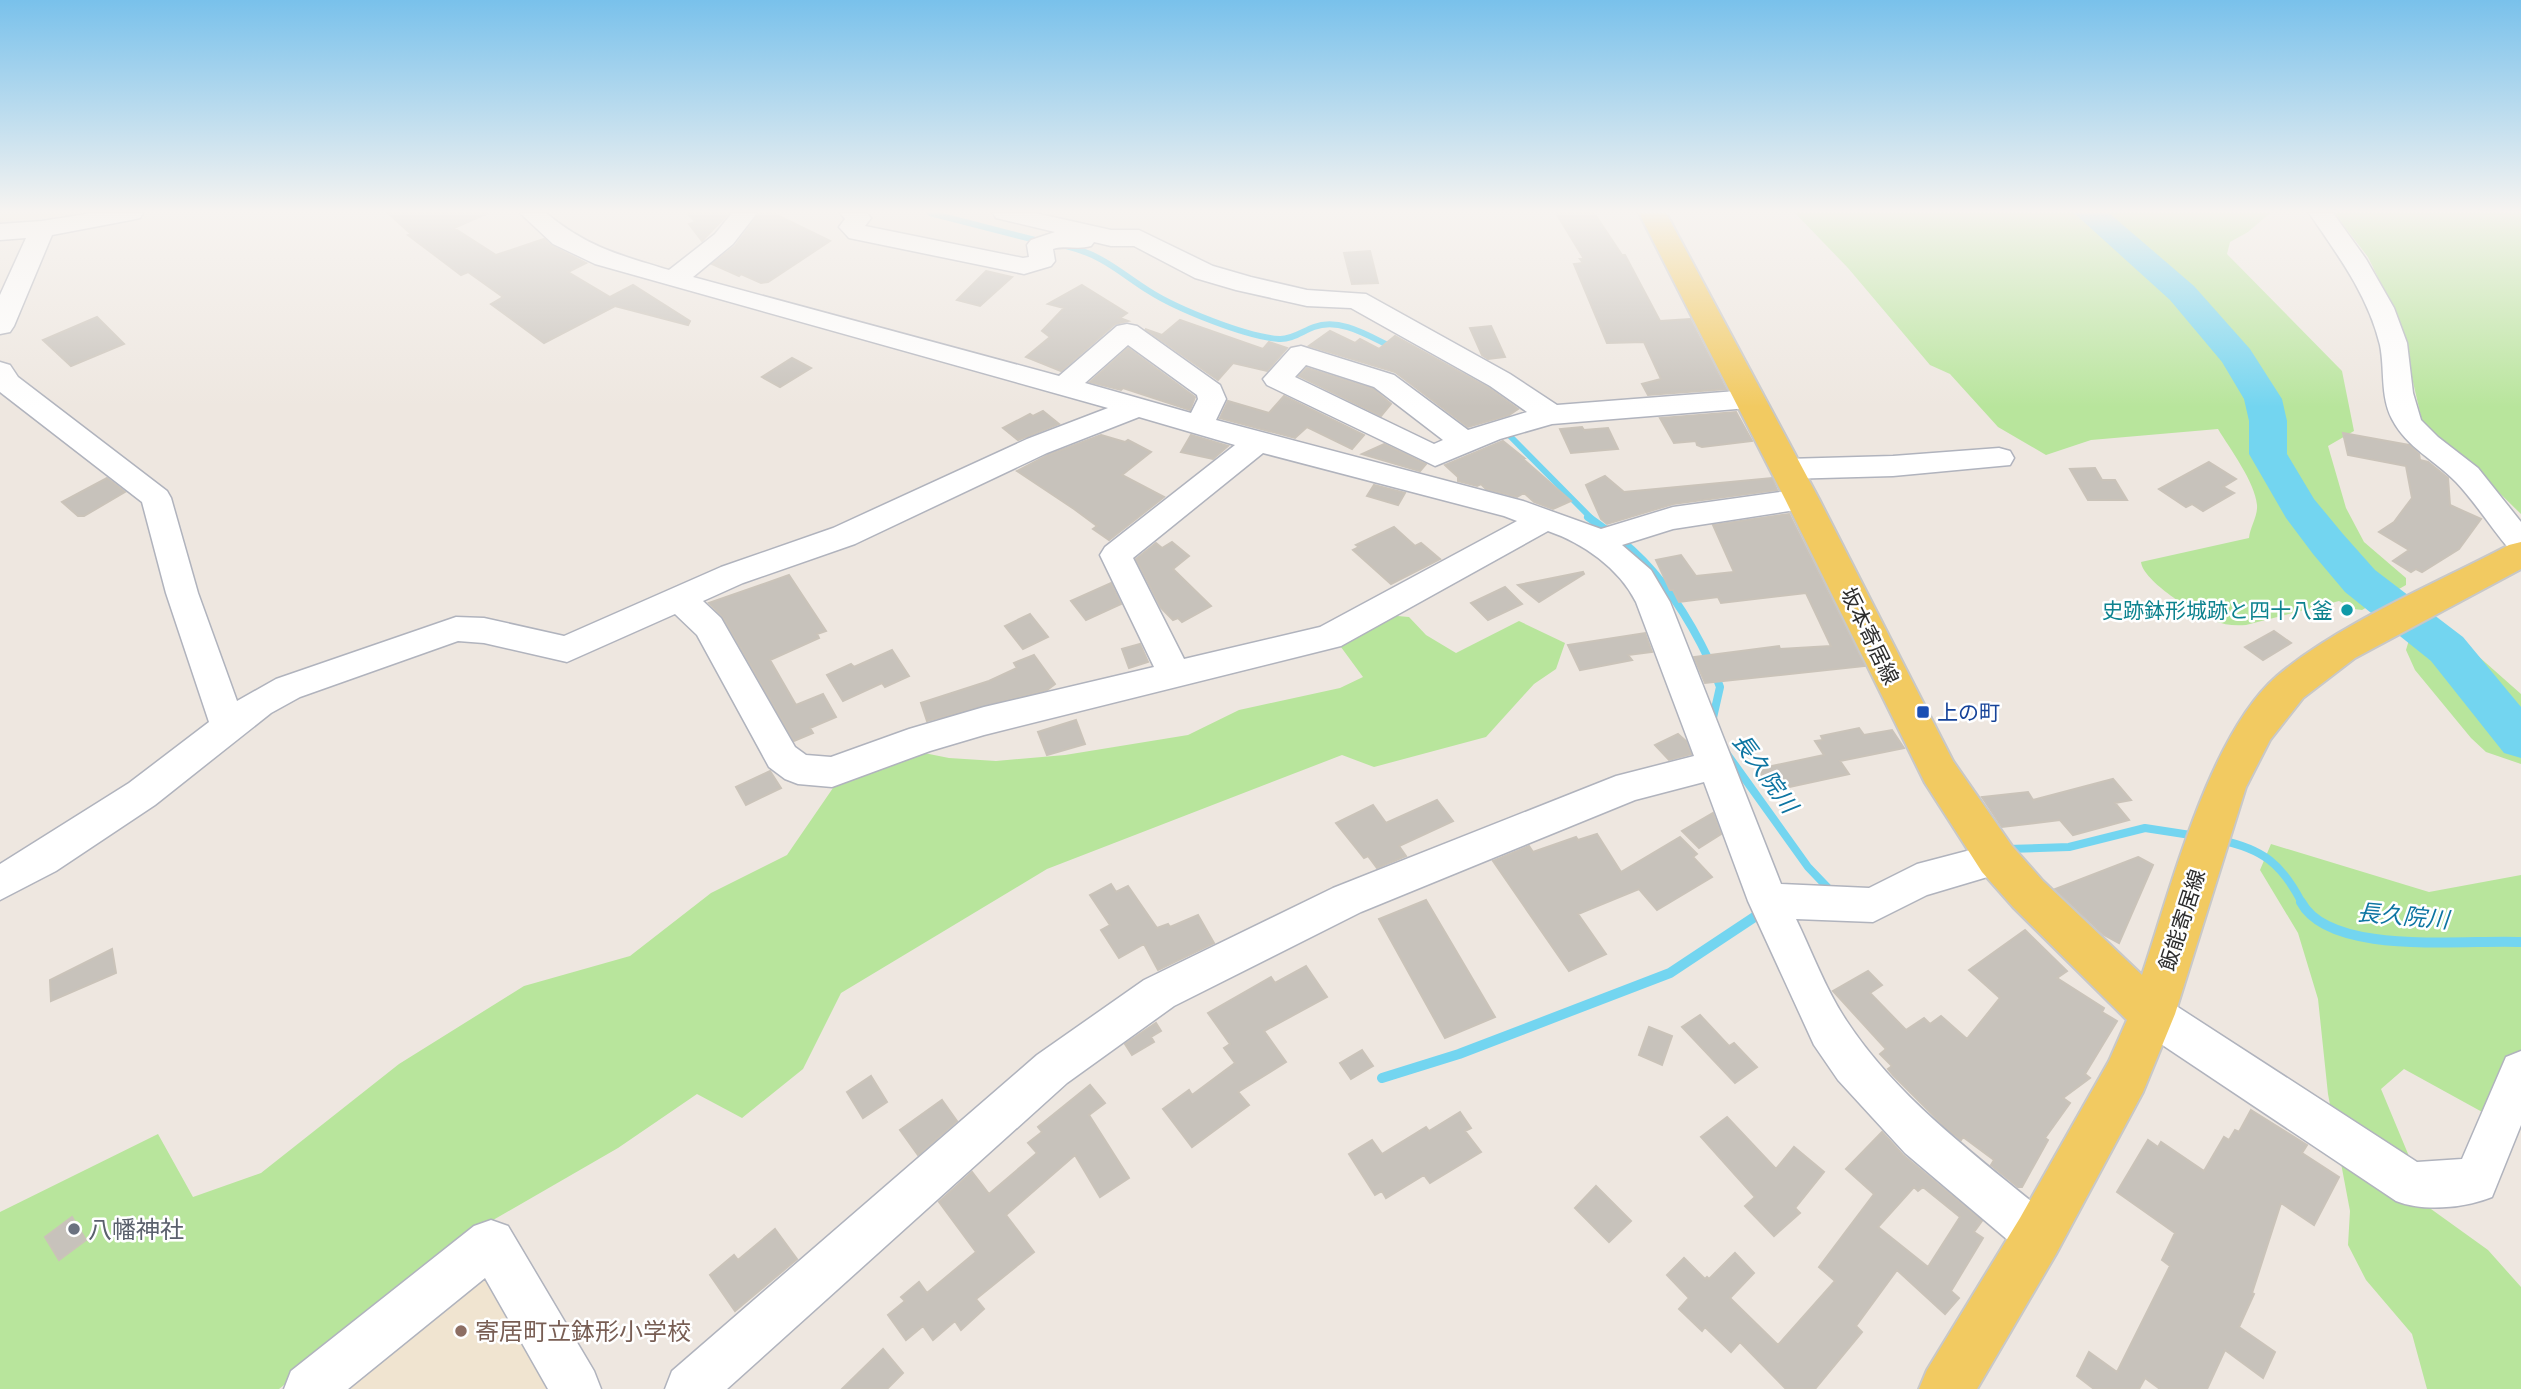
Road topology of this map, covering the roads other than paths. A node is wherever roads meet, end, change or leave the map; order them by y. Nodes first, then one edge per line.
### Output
1 (20, 278) edge
2 (663, 278) edge
3 (677, 278) edge
4 (1224, 278) edge
5 (1686, 278) edge
6 (2365, 278) edge
7 (673, 281) junction
8 (0, 326) edge
9 (0, 371) edge
10 (1064, 386) junction
11 (1749, 398) junction
12 (1138, 407) junction
13 (1551, 415) junction
14 (1199, 425) junction
15 (1490, 433) junction
16 (1258, 442) junction
17 (1435, 456) junction
18 (1999, 458) dead end
19 (1794, 484) junction
20 (1446, 493) junction
21 (1543, 520) junction
22 (1608, 537) junction
23 (2521, 542) edge
24 (2521, 554) edge
25 (679, 598) junction
26 (1174, 673) junction
27 (228, 726) junction
28 (1714, 765) junction
29 (1997, 859) junction
30 (0, 883) edge
31 (1768, 901) junction
32 (2152, 1014) junction
33 (2521, 1071) edge
34 (2038, 1236) junction
35 (309, 1389) edge
36 (576, 1389) edge
37 (690, 1389) edge
38 (1946, 1389) edge

1 - 8 street
2 - 7 street
3 - 7 street
4 - 13 street
5 - 11 main road, 坂本寄居線
6 - 23 street
7 - 10 street
9 - 27 street
10 - 12 street
10 - 14 street
11 - 13 street
11 - 19 main road, 坂本寄居線
12 - 14 street
12 - 25 street
13 - 15 street
14 - 16 street
15 - 17 street
15 - 17 street
16 - 20 street
16 - 26 street
17 - 20 street
18 - 19 street
19 - 22 street
19 - 29 main road, 坂本寄居線
20 - 21 street
21 - 22 street
21 - 26 street
22 - 28 street
24 - 32 main road, 飯能寄居線
25 - 26 street
25 - 27 street
27 - 30 street
28 - 31 street
28 - 37 street
29 - 31 street
29 - 32 main road, 坂本寄居線
31 - 34 street
32 - 33 street
32 - 34 main road, 飯能寄居線
34 - 38 main road, 飯能寄居線
35 - 36 street

